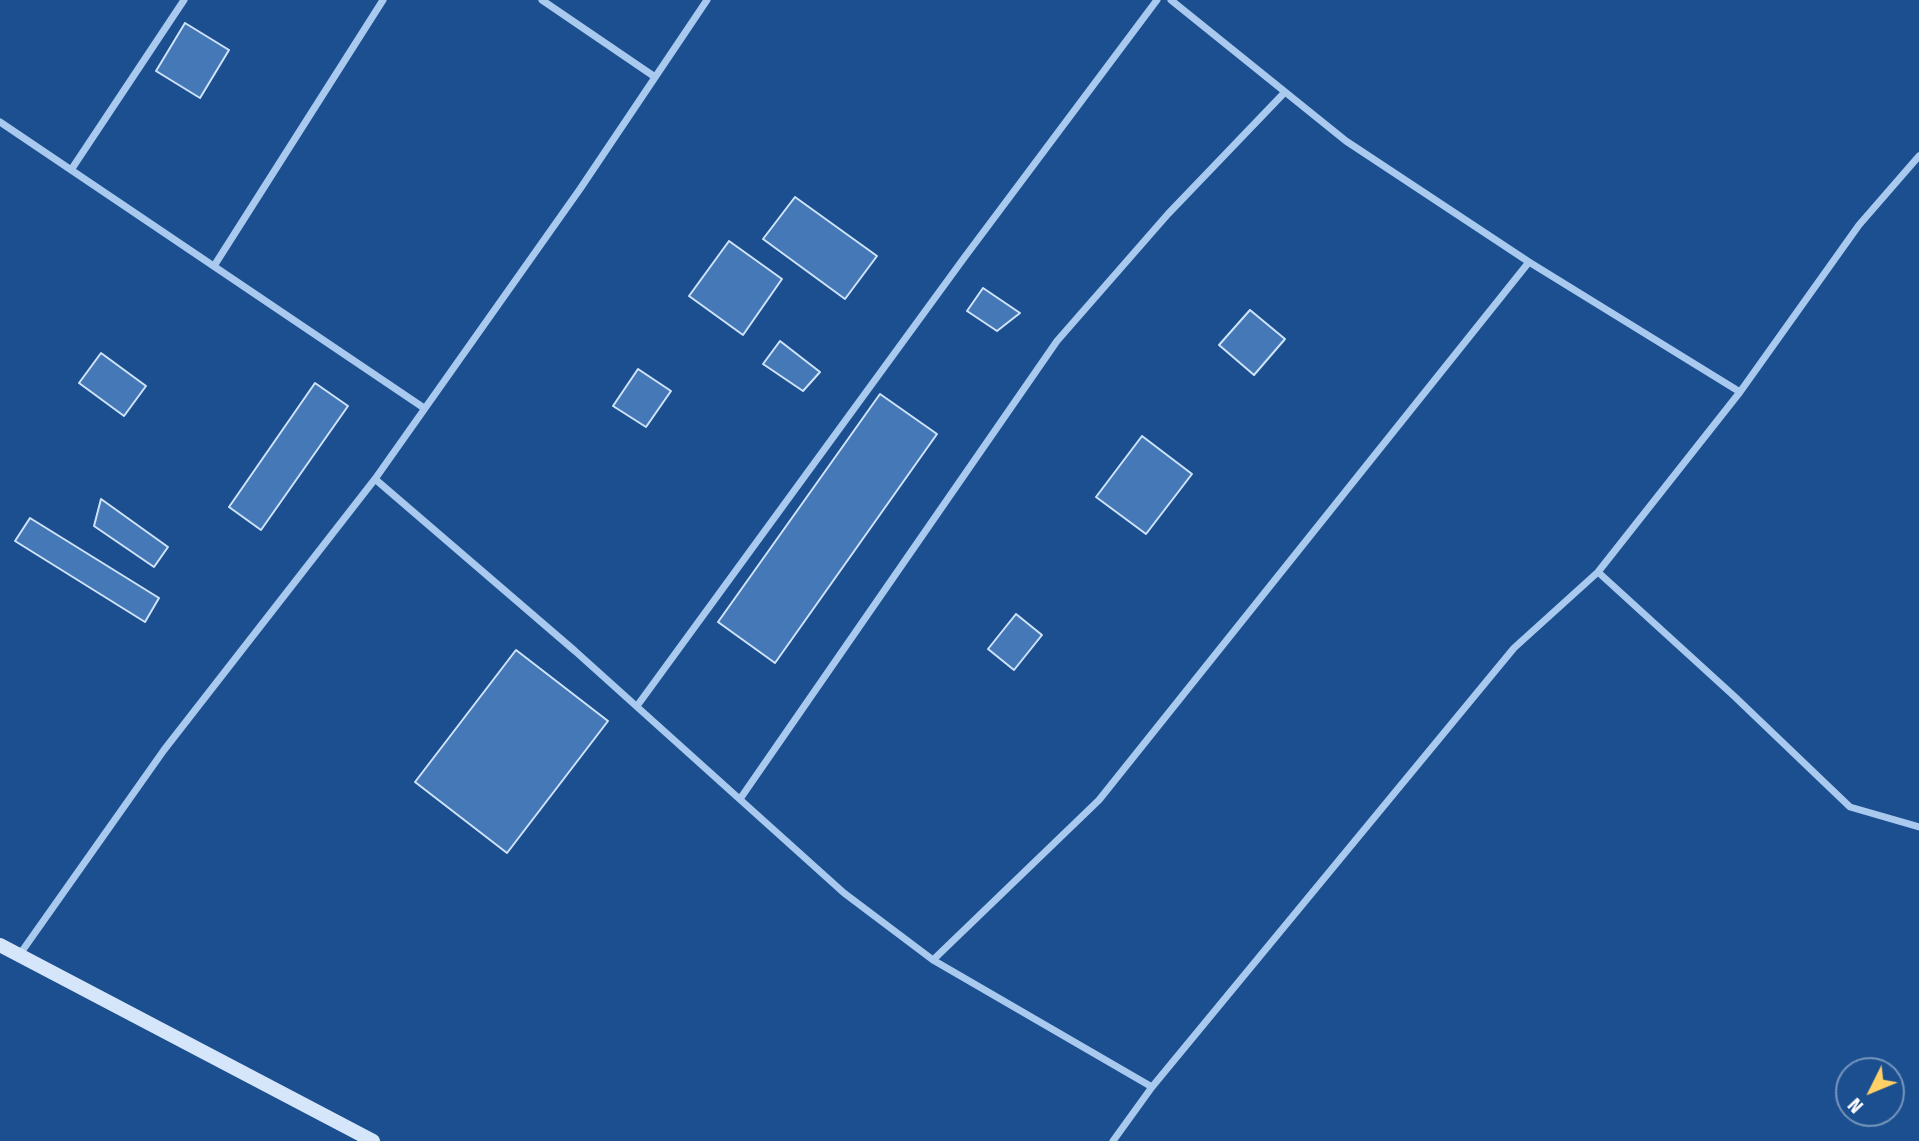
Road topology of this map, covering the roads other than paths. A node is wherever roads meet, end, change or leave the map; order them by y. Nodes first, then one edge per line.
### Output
1 (184, 0) edge
2 (383, 0) edge
3 (542, 0) edge
4 (707, 0) edge
5 (1157, 0) edge
6 (1171, 0) edge
7 (655, 77) junction
8 (1285, 92) junction
9 (0, 122) edge
10 (1919, 156) edge
11 (71, 170) junction
12 (1529, 261) junction
13 (214, 266) junction
14 (1740, 392) junction
15 (424, 408) junction
16 (375, 479) junction
17 (1598, 572) junction
18 (636, 706) junction
19 (740, 799) junction
20 (1919, 827) edge
21 (0, 945) edge
22 (19, 955) junction
23 (933, 960) junction
24 (1152, 1087) junction
25 (373, 1141) edge
26 (1113, 1141) edge

1 - 11 street
2 - 13 street
3 - 7 street
4 - 7 street
5 - 18 street
6 - 8 street
7 - 15 street
8 - 12 street
8 - 19 street
9 - 11 street
10 - 14 street
11 - 13 street
12 - 14 street
12 - 23 street
13 - 15 street
14 - 17 street
15 - 16 street
16 - 18 street
16 - 22 street
17 - 20 street
17 - 24 street
18 - 19 street
19 - 23 street
21 - 22 main road
22 - 25 main road
23 - 24 street
24 - 26 street

